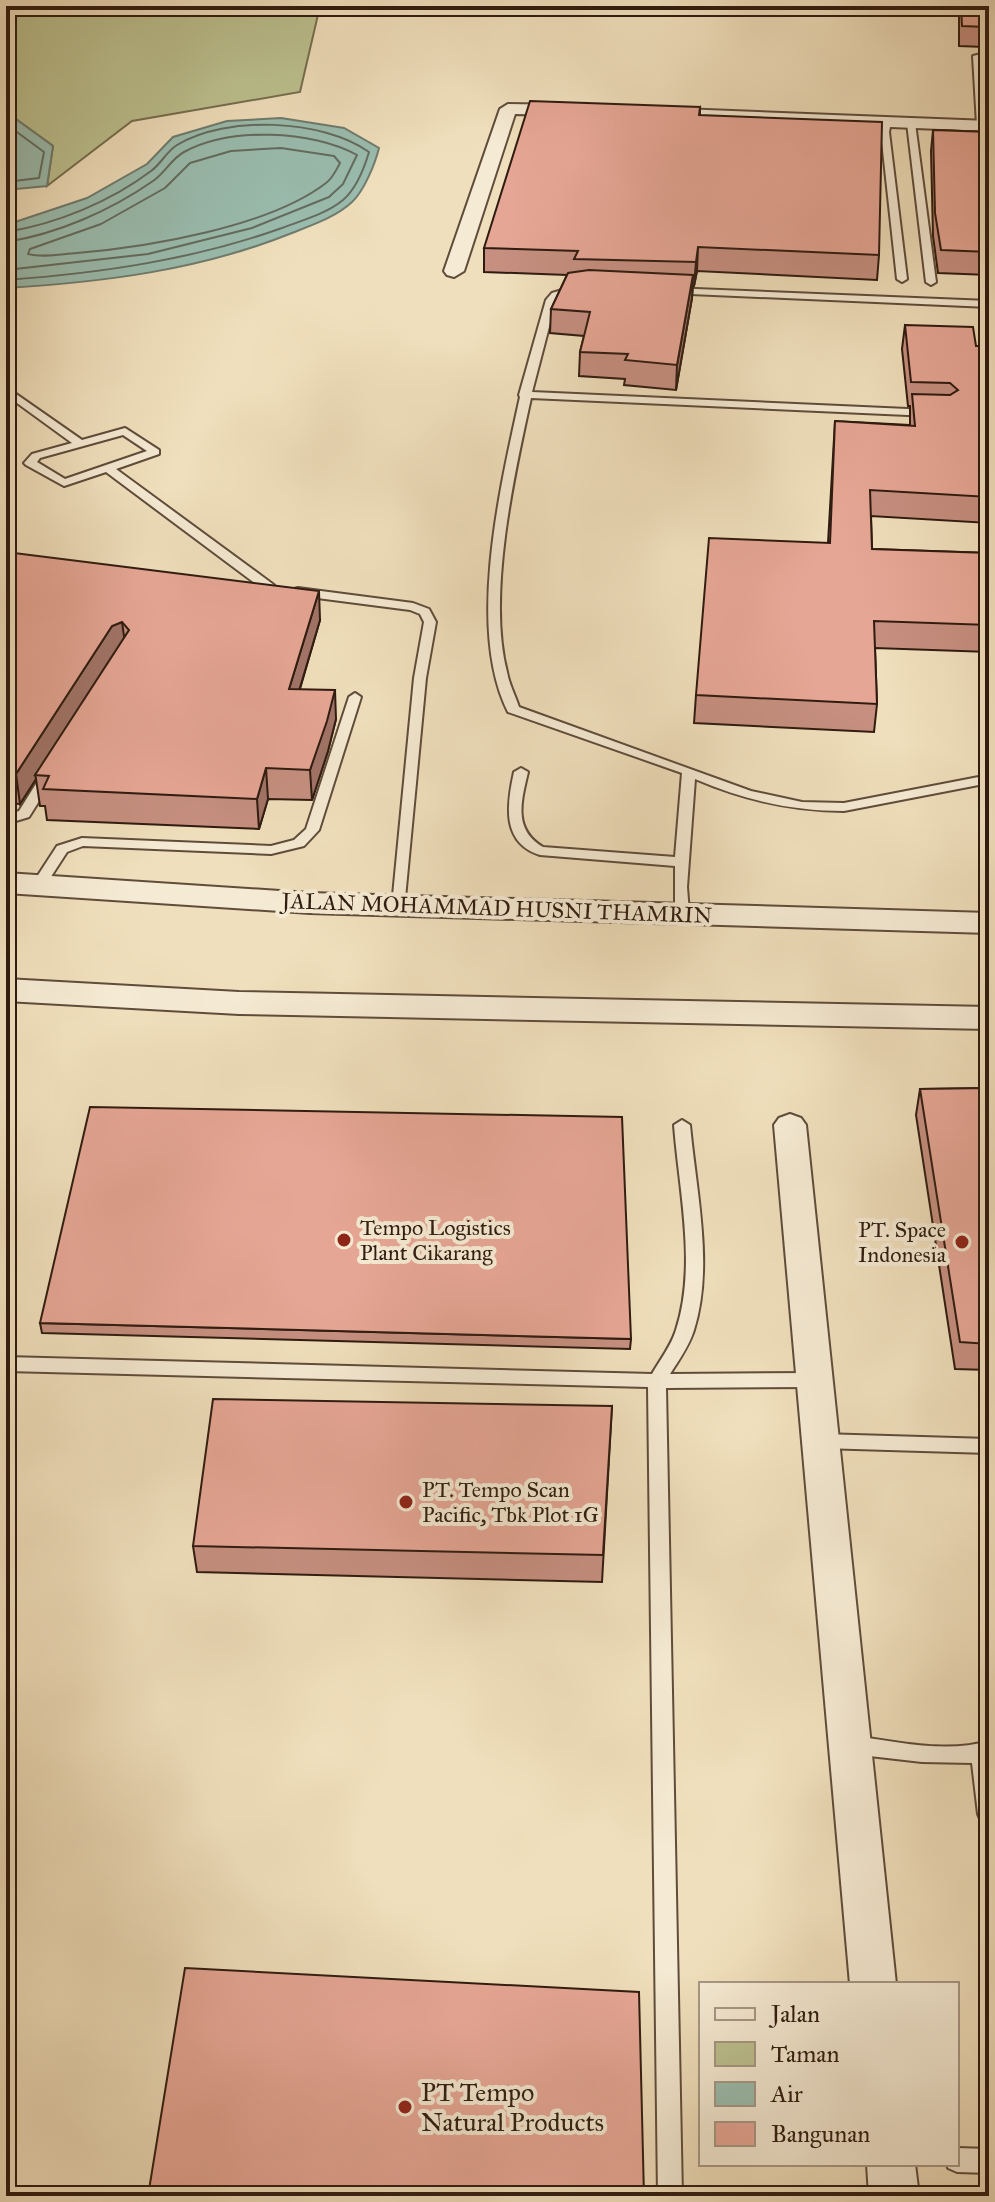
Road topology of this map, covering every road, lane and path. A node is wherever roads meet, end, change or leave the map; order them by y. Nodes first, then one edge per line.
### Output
1 (989, 54) edge
2 (592, 111) edge
3 (638, 112) edge
4 (887, 122) junction
5 (911, 123) junction
6 (985, 126) edge
7 (454, 271) dead end
8 (902, 279) dead end
9 (931, 282) dead end
10 (588, 288) edge
11 (665, 291) edge
12 (989, 304) edge
13 (9, 395) edge
14 (524, 395) junction
15 (947, 414) edge
16 (79, 443) junction
17 (109, 469) junction
18 (242, 585) edge
19 (270, 588) junction
20 (355, 697) dead end
21 (58, 759) edge
22 (689, 771) junction
23 (521, 772) dead end
24 (989, 779) edge
25 (6, 820) edge
26 (681, 862) junction
27 (22, 885) edge
28 (399, 906) junction
29 (682, 913) junction
30 (989, 923) edge
31 (6, 990) edge
32 (989, 1018) edge
33 (682, 1125) dead end
34 (790, 1125) dead end
35 (6, 1364) edge
36 (815, 1380) junction
37 (657, 1381) junction
38 (821, 1441) junction
39 (989, 1446) edge
40 (850, 1745) junction
41 (985, 1752) edge
42 (989, 1814) edge
43 (873, 1982) edge
44 (959, 2160) edge
45 (989, 2161) edge
46 (891, 2166) edge
47 (670, 2196) edge
48 (894, 2196) edge

1 - 6 lane
2 - 7 street
3 - 4 street
4 - 5 street
4 - 8 lane
5 - 6 street
5 - 9 lane
10 - 14 lane
11 - 12 lane
13 - 16 lane
14 - 15 lane
14 - 22 lane
16 - 17 lane
16 - 17 lane
17 - 19 lane
18 - 19 lane
19 - 28 lane
20 - 27 lane
21 - 25 lane
22 - 24 lane
22 - 26 lane
23 - 26 lane
26 - 29 lane
27 - 28 street, JALAN MOHAMMAD HUSNI THAMRIN
28 - 29 street, JALAN MOHAMMAD HUSNI THAMRIN
29 - 30 street, JALAN MOHAMMAD HUSNI THAMRIN
31 - 32 street
33 - 37 lane
34 - 36 street
35 - 37 lane
36 - 37 lane
36 - 38 street
37 - 47 lane
38 - 39 lane
38 - 40 street
40 - 41 lane
40 - 43 street
41 - 42 lane
44 - 45 lane
46 - 48 street

